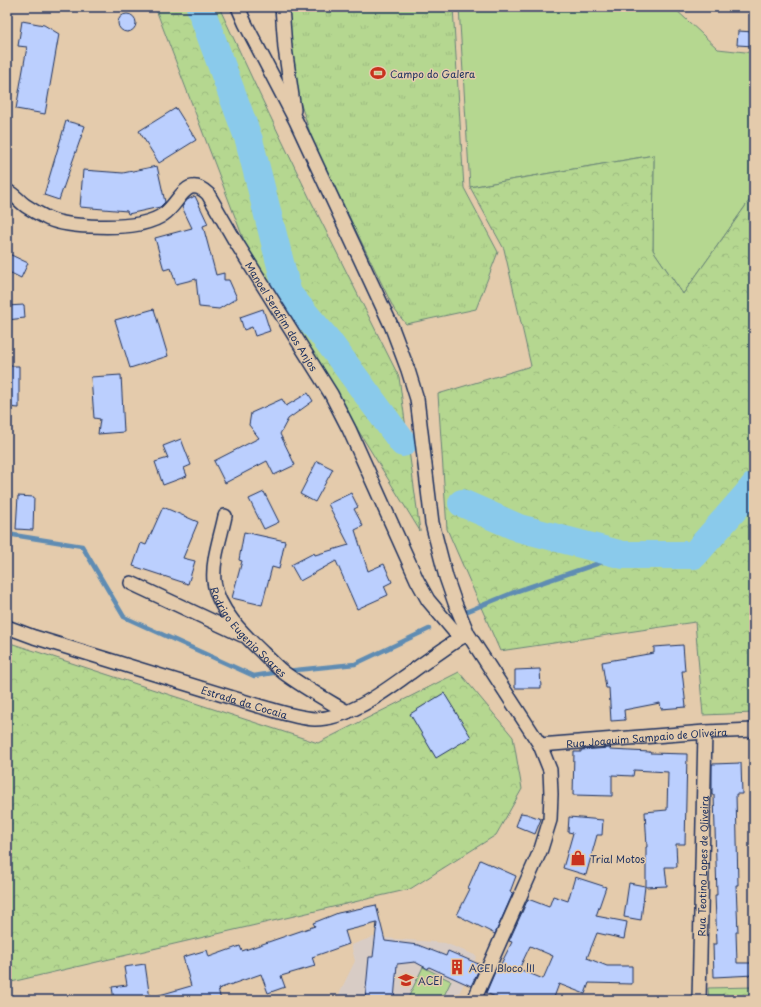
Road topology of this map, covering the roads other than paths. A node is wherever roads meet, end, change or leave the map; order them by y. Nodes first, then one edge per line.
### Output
1 (238, 7) edge
2 (282, 7) edge
3 (296, 121) junction
4 (7, 191) edge
5 (225, 516) dead end
6 (131, 583) dead end
7 (7, 627) edge
8 (464, 636) junction
9 (246, 637) junction
10 (347, 712) junction
11 (754, 730) edge
12 (705, 732) junction
13 (540, 744) junction
14 (474, 1000) edge
15 (699, 1000) edge

1 - 3 street
2 - 3 street
3 - 8 street
4 - 8 street, Manoel Serafim dos Anjos
5 - 9 street, Rodrigo Eugenio Soares
6 - 9 street
7 - 10 street, Estrada da Cocaia
8 - 10 street, Estrada da Cocaia
8 - 13 street
9 - 10 street, Rodrigo Eugenio Soares
11 - 12 street, Rua Joaquim Sampaio de Oliveira
12 - 13 street, Rua Joaquim Sampaio de Oliveira
12 - 15 street, Rua Teotino Lopes de Oliveira
13 - 14 street

